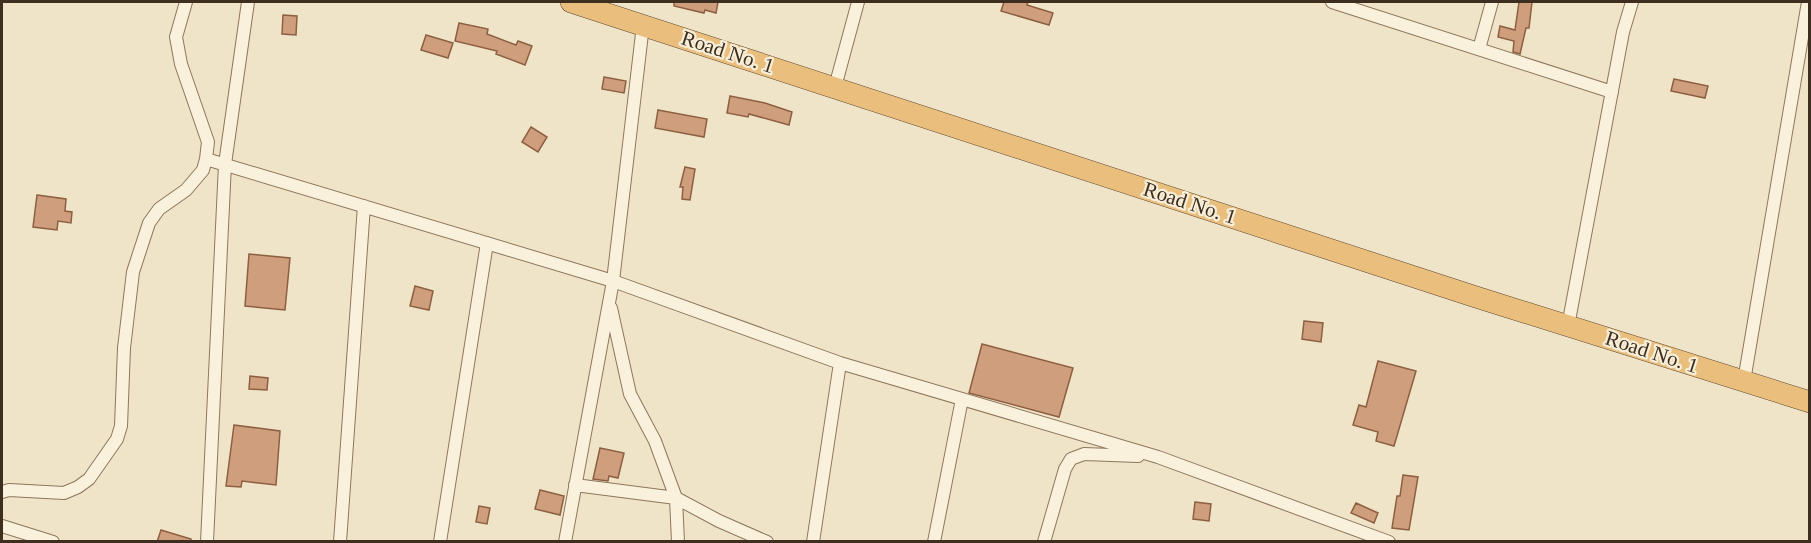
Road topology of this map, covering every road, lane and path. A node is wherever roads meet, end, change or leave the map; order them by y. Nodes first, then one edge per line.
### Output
1 (186, 2) edge
2 (248, 2) edge
3 (571, 2) edge
4 (858, 2) edge
5 (1332, 2) edge
6 (1492, 2) edge
7 (1632, 2) edge
8 (1808, 2) edge
9 (596, 5) edge
10 (643, 24) junction
11 (1479, 49) junction
12 (835, 87) junction
13 (1612, 92) junction
14 (206, 159) junction
15 (225, 164) junction
16 (364, 206) junction
17 (487, 243) junction
18 (613, 281) junction
19 (609, 301) junction
20 (1568, 326) junction
21 (840, 363) junction
22 (1744, 381) junction
23 (962, 399) junction
24 (1809, 402) edge
25 (1158, 457) junction
26 (575, 485) junction
27 (2, 492) edge
28 (676, 498) junction
29 (2, 526) edge
30 (53, 542) edge
31 (207, 542) edge
32 (340, 542) edge
33 (440, 542) edge
34 (565, 542) edge
35 (678, 542) edge
36 (767, 542) edge
37 (813, 542) edge
38 (934, 542) edge
39 (1044, 542) edge
40 (1389, 542) edge

1 - 14 street
2 - 15 street
3 - 9 highway, Road No. 1
4 - 12 street
5 - 11 street
6 - 11 street
7 - 13 street
8 - 22 street
9 - 10 highway, Road No. 1
10 - 12 highway, Road No. 1
10 - 18 street
11 - 13 street
12 - 20 highway, Road No. 1
13 - 20 street
14 - 15 street
14 - 27 street
15 - 16 street
15 - 31 street
16 - 17 street
16 - 32 street
17 - 18 street
17 - 33 street
18 - 19 street
18 - 21 street
19 - 26 street
19 - 28 street
20 - 22 highway, Road No. 1
21 - 23 street
21 - 37 street
22 - 24 highway, Road No. 1
23 - 25 street
23 - 38 street
25 - 39 street
25 - 40 street
26 - 28 street
26 - 34 street
28 - 35 street
28 - 36 street
29 - 30 street

